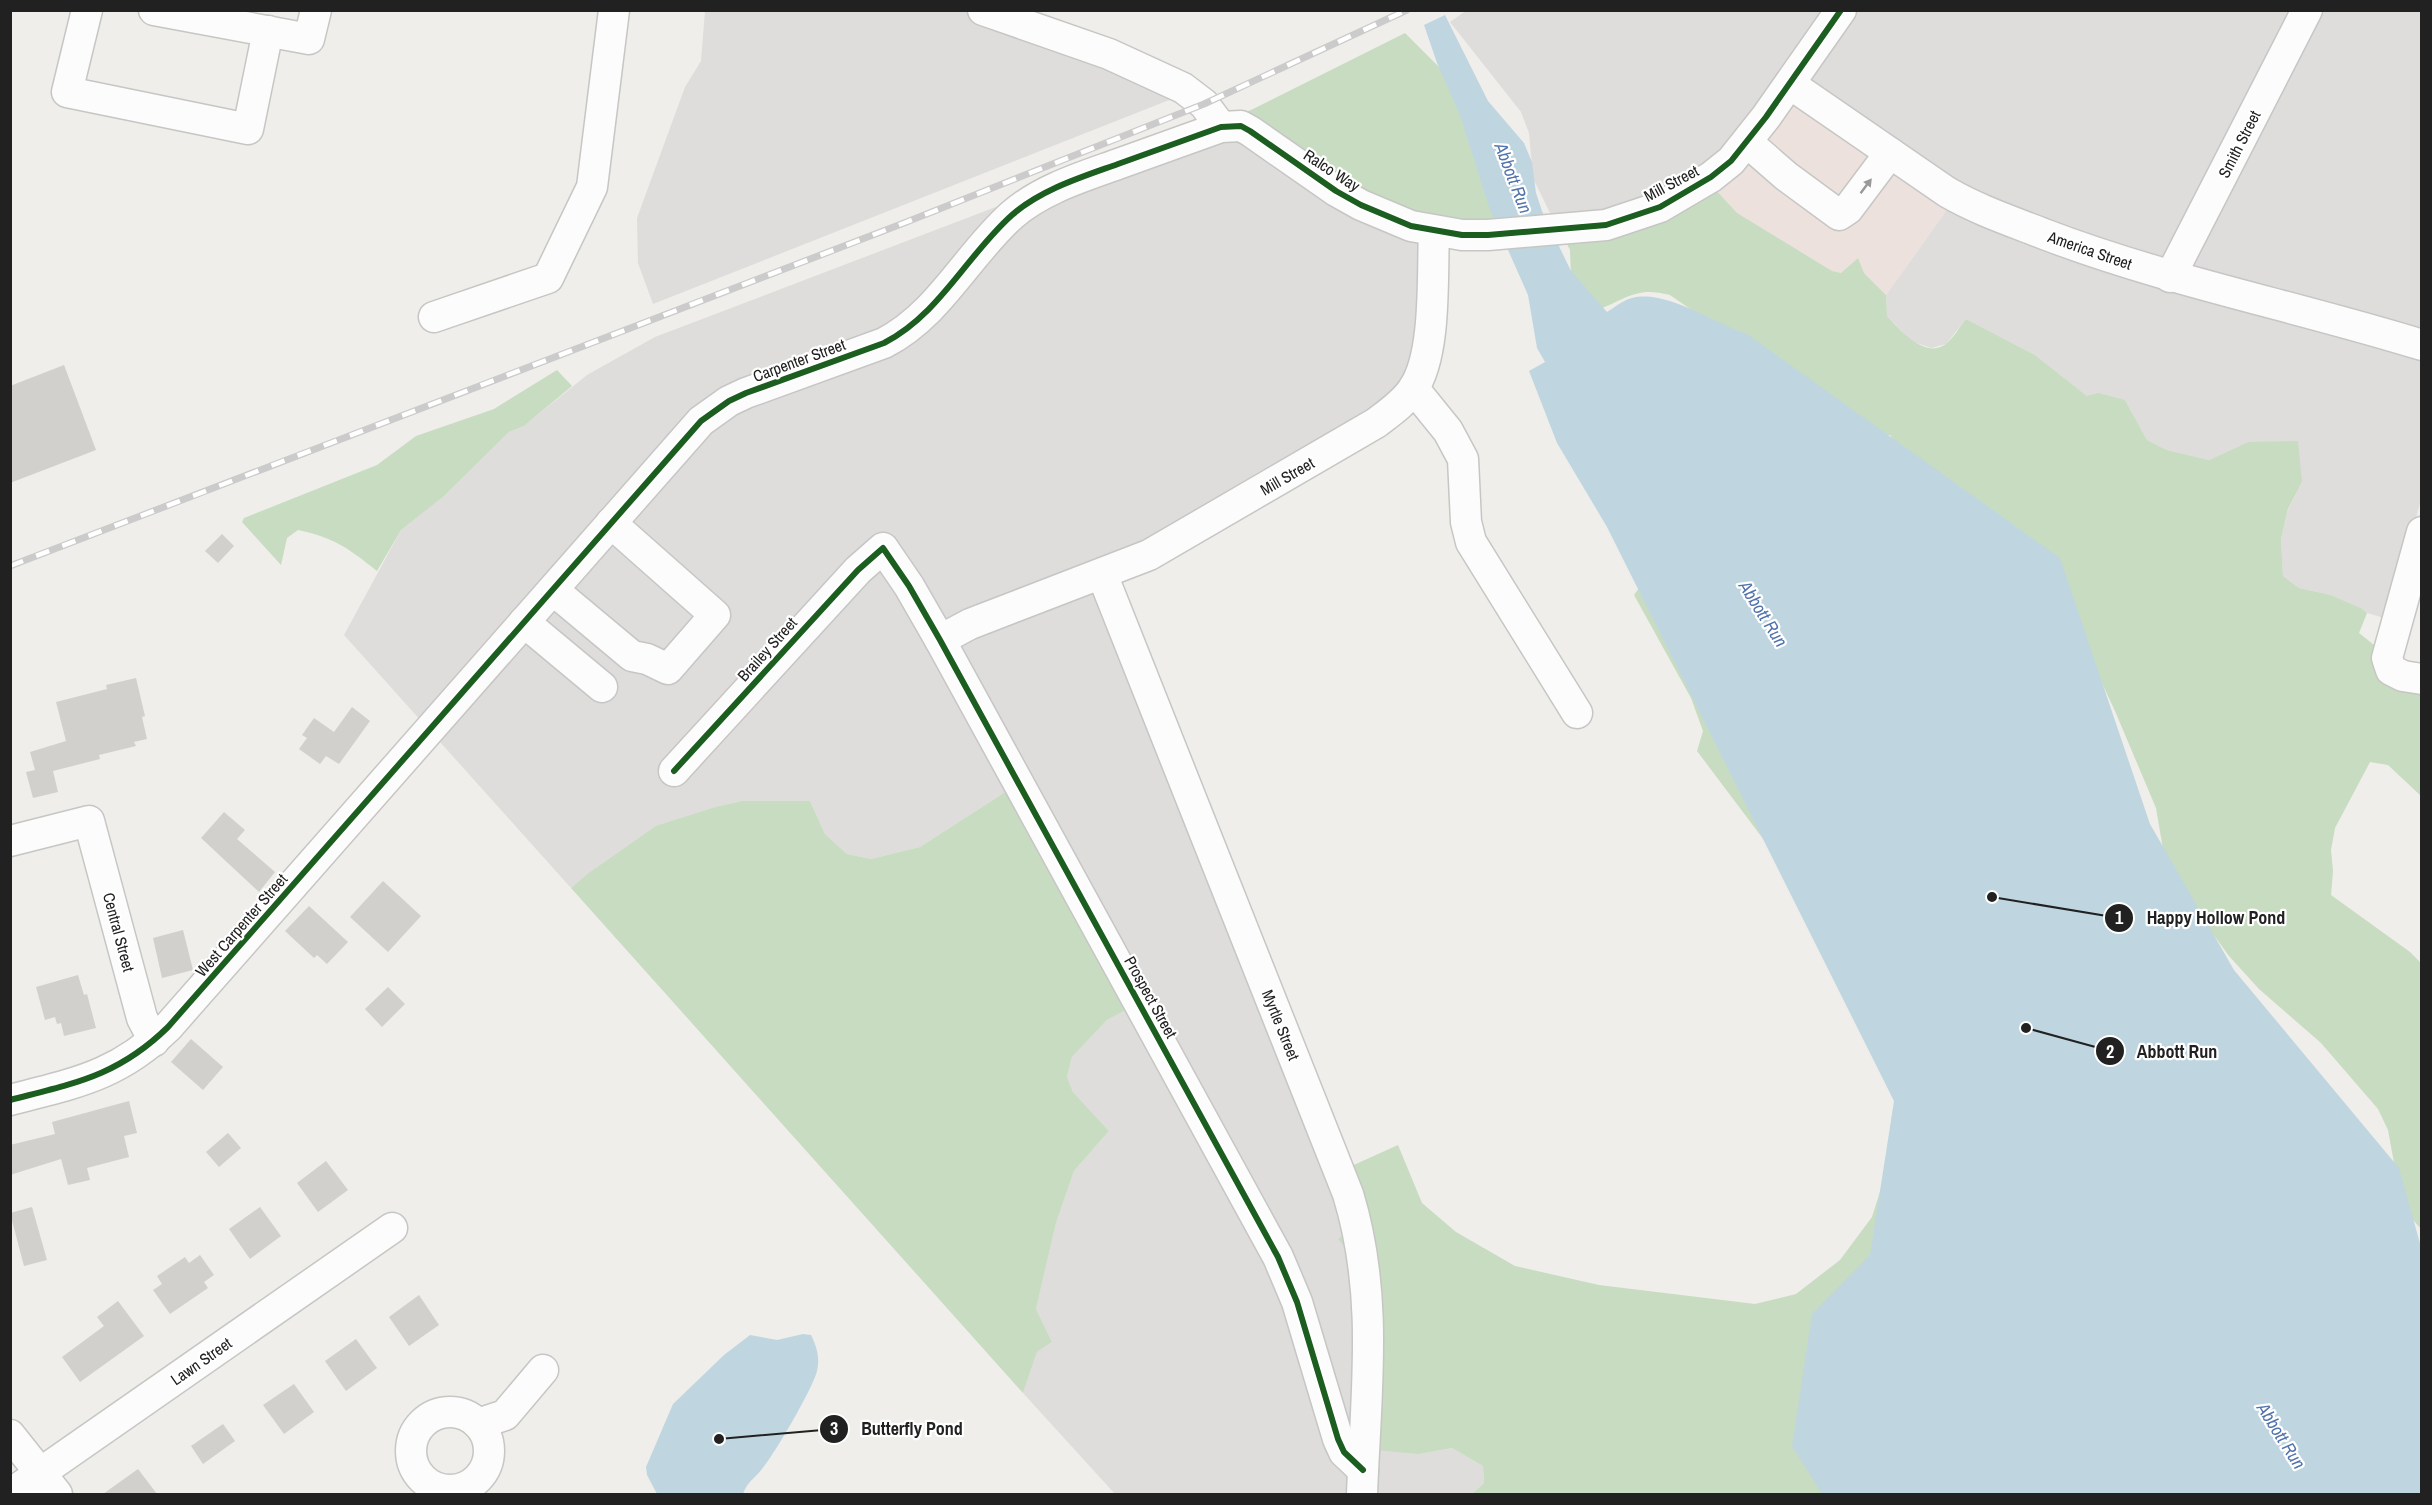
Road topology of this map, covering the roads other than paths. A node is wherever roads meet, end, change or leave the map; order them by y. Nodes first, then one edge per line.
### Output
1 (87, 10) edge
2 (154, 10) edge
3 (316, 10) edge
4 (614, 10) edge
5 (983, 10) edge
6 (1841, 10) edge
7 (2307, 10) edge
8 (268, 31) junction
9 (1790, 84) junction
10 (1221, 127) junction
11 (1747, 142) junction
12 (1890, 153) junction
13 (1434, 231) junction
14 (2170, 277) junction
15 (434, 317) dead end
16 (2421, 343) edge
17 (1414, 389) junction
18 (611, 524) junction
19 (2421, 532) edge
20 (883, 548) joint
21 (1102, 574) junction
22 (553, 590) junction
23 (524, 622) junction
24 (940, 640) junction
25 (2421, 679) edge
26 (602, 687) dead end
27 (449, 708) joint
28 (1577, 713) dead end
29 (674, 771) dead end
30 (10, 841) edge
31 (154, 1041) junction
32 (10, 1100) edge
33 (392, 1228) dead end
34 (543, 1370) dead end
35 (478, 1424) junction
36 (10, 1435) edge
37 (1363, 1482) edge
38 (48, 1484) edge
39 (466, 1491) edge
40 (10, 1494) edge

1 - 8 street
2 - 8 street
3 - 8 street
4 - 15 street
5 - 10 street
6 - 9 street, Mill Street
7 - 14 street, Smith Street
9 - 11 street, Mill Street
9 - 12 street, America Street
10 - 13 street, Ralco Way
10 - 18 street, Carpenter Street
11 -> 12 street
11 - 13 street, Mill Street
12 - 14 street, America Street
13 - 17 street, Mill Street
14 - 16 street, America Street
17 - 21 street, Mill Street
17 - 28 street
18 - 22 street, Carpenter Street
18 - 22 street
19 - 25 street
20 - 24 street, Prospect Street
20 - 29 street, Brailey Street
21 - 24 street, Mill Street
21 - 37 street, Myrtle Street
22 - 23 street, Carpenter Street
23 - 26 street
23 - 27 street, Carpenter Street
24 - 37 street, Prospect Street
27 - 31 street, West Carpenter Street
30 - 31 street, Central Street
31 - 32 street, West Carpenter Street
33 - 38 street, Lawn Street
34 - 35 street
35 - 39 street
35 - 39 street
36 - 38 street
38 - 40 street, Lawn Street

